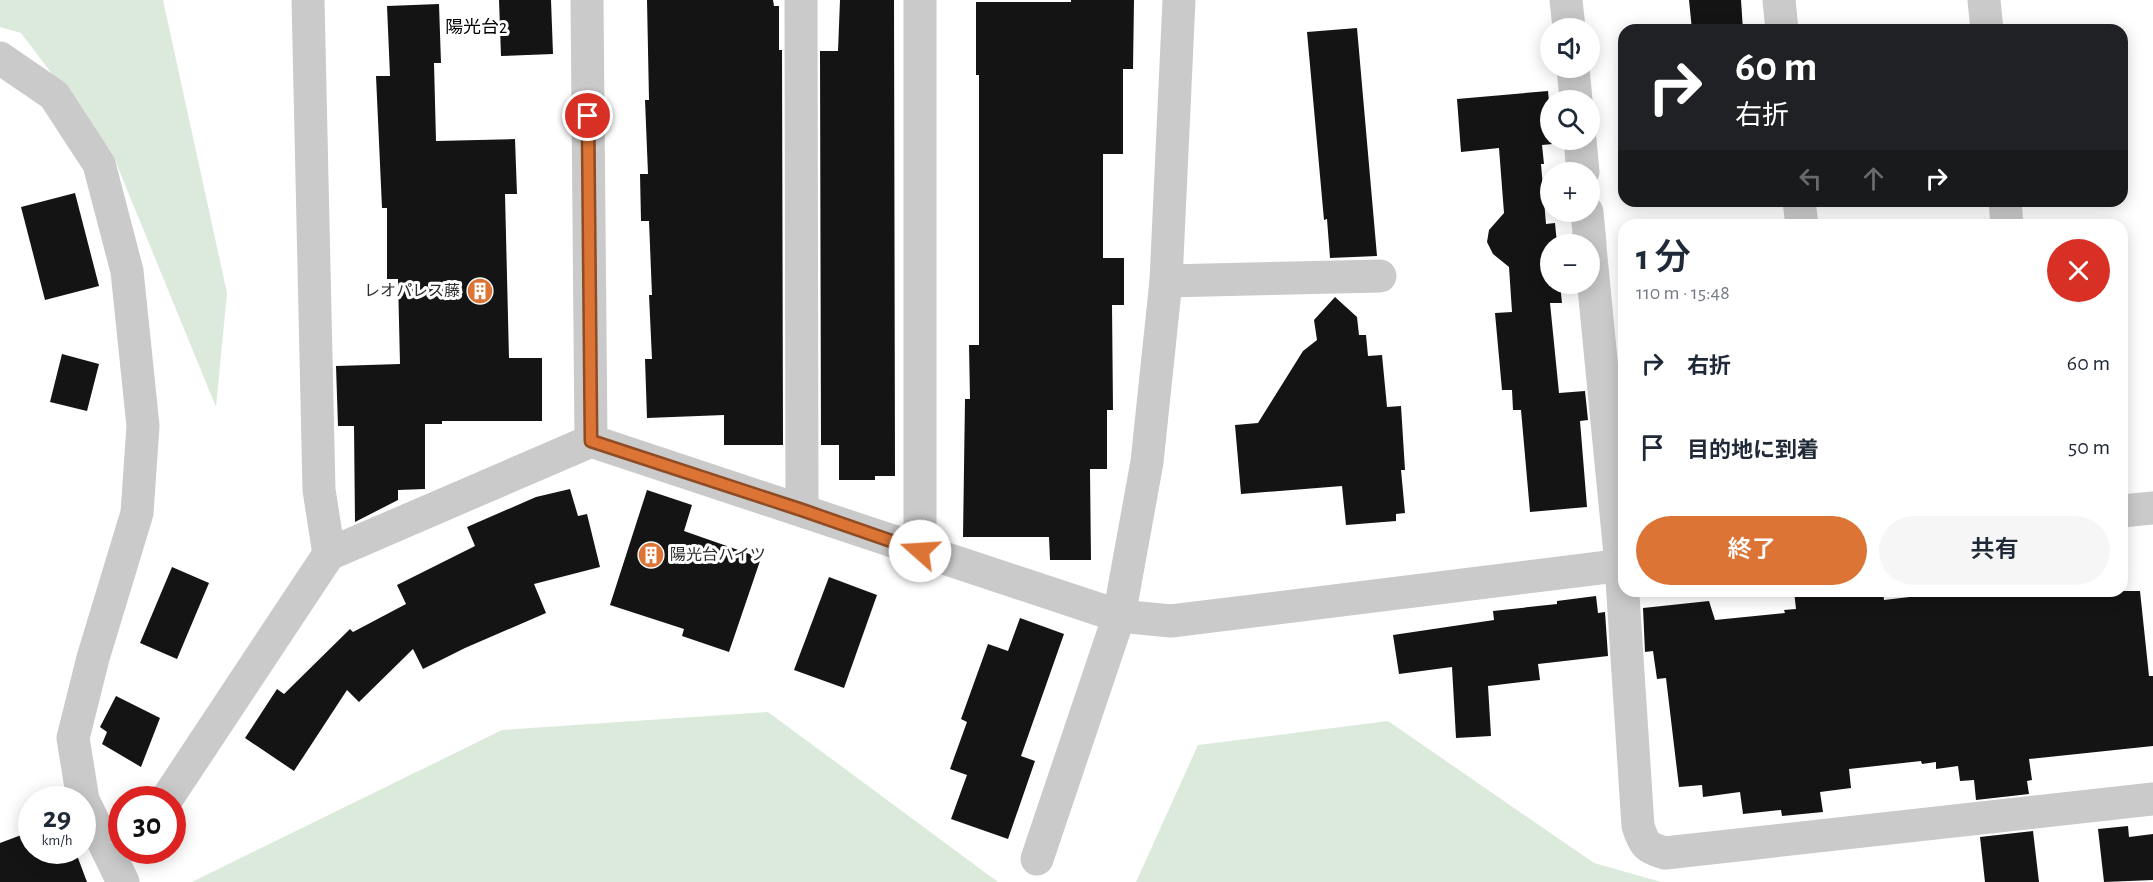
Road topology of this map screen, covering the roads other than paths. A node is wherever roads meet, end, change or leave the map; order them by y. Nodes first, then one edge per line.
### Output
1 (308, 0) edge
2 (587, 0) edge
3 (801, 0) edge
4 (920, 0) edge
5 (1179, 0) edge
6 (1566, 0) edge
7 (1779, 0) edge
8 (1984, 0) edge
9 (1568, 18) edge
10 (1781, 24) edge
11 (1986, 24) edge
12 (0, 58) edge
13 (1380, 276) dead end
14 (1166, 281) junction
15 (1595, 294) edge
16 (591, 441) junction
17 (2153, 508) edge
18 (802, 510) junction
19 (2128, 510) edge
20 (1618, 517) edge
21 (920, 551) junction
22 (329, 554) junction
23 (1618, 566) edge
24 (1625, 597) edge
25 (1119, 616) junction
26 (175, 786) edge
27 (2153, 799) edge
28 (1037, 859) dead end
29 (125, 868) edge

1 - 22 street
2 - 16 street
3 - 18 street
4 - 21 street
5 - 14 street
6 - 9 street
7 - 10 street
8 - 11 street
12 - 29 street
13 - 14 street
14 - 25 street
15 - 20 street
16 - 18 street
16 - 22 street
17 - 19 street
18 - 21 street
21 - 25 street
22 - 26 street
23 - 25 street
24 - 27 street
25 - 28 street

